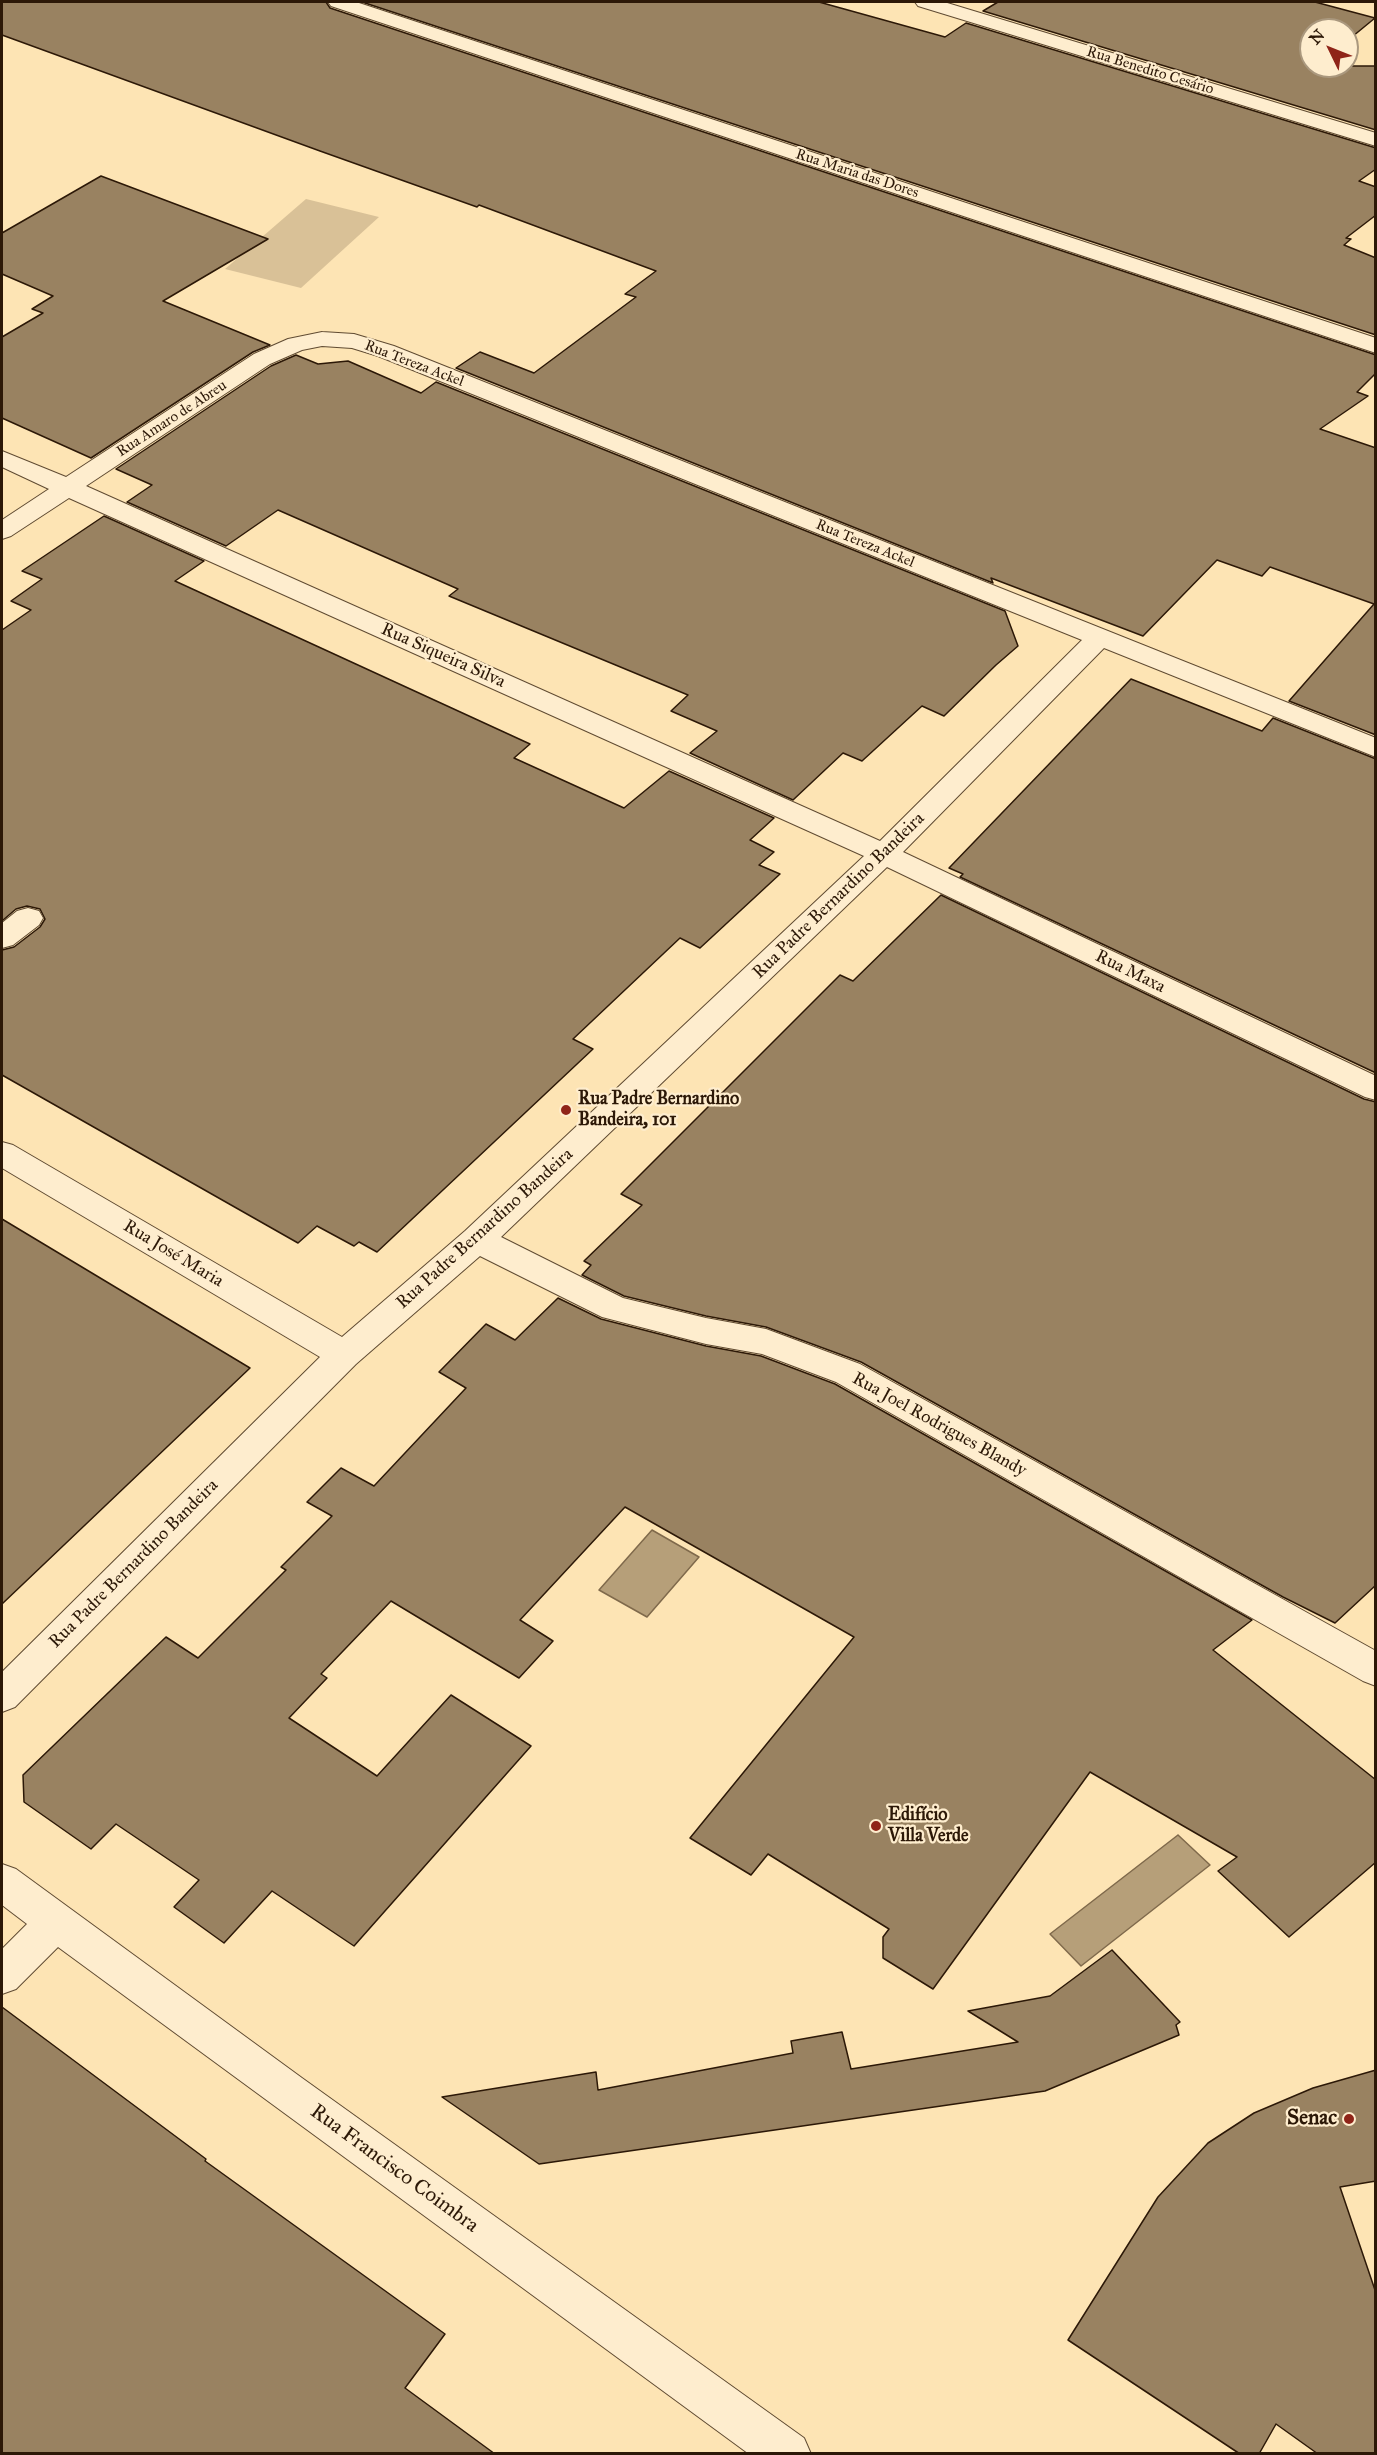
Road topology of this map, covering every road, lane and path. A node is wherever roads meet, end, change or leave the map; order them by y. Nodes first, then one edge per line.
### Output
1 (338, 2) edge
2 (925, 2) edge
3 (1376, 140) edge
4 (354, 341) joint
5 (1376, 346) edge
6 (2, 458) edge
7 (67, 488) junction
8 (2, 531) edge
9 (1099, 638) junction
10 (1376, 748) edge
11 (884, 854) junction
12 (28, 918) dead end
13 (2, 938) edge
14 (1376, 1089) edge
15 (2, 1153) edge
16 (477, 1240) junction
17 (344, 1355) junction
18 (1376, 1670) edge
19 (2, 1696) edge
20 (2, 1882) edge
21 (56, 1922) junction
22 (2, 1976) edge
23 (788, 2454) edge

1 - 5 street, Rua Maria das Dores
2 - 3 street, Rua Benedito Cesário
4 - 7 street, Rua Amaro de Abreu
4 - 9 street, Rua Tereza Ackel
6 - 7 street, Rua Siqueira Silva
7 - 8 street, Rua Amaro de Abreu
7 - 11 street, Rua Siqueira Silva
9 - 10 street, Rua Tereza Ackel
9 - 11 street, Rua Padre Bernardino Bandeira
11 - 14 street, Rua Maxa
11 - 16 street, Rua Padre Bernardino Bandeira
12 - 13 street
15 - 17 street, Rua José Maria
16 - 17 street, Rua Padre Bernardino Bandeira
16 - 18 street, Rua Joel Rodrigues Blandy
17 - 19 street, Rua Padre Bernardino Bandeira
20 - 21 street, Rua Francisco Coimbra
21 - 22 street
21 - 23 street, Rua Francisco Coimbra

